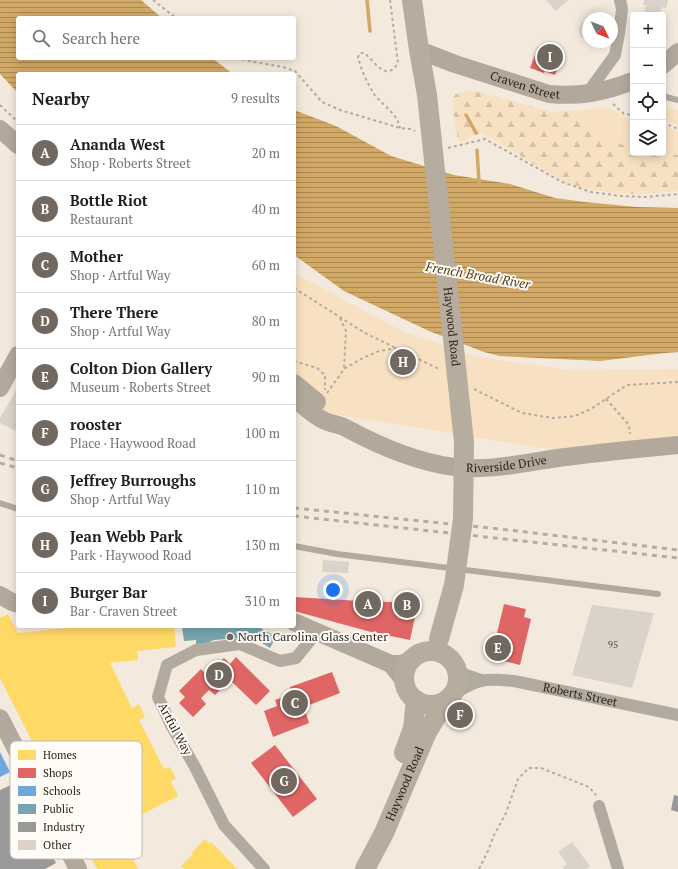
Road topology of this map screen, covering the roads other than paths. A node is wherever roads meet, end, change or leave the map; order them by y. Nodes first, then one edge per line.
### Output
1 (412, 0) edge
2 (620, 0) edge
3 (419, 50) junction
4 (678, 52) edge
5 (666, 62) edge
6 (630, 82) edge
7 (586, 95) junction
8 (666, 97) edge
9 (678, 100) edge
10 (0, 129) edge
11 (16, 143) edge
12 (16, 359) edge
13 (296, 385) edge
14 (0, 388) edge
15 (296, 400) edge
16 (342, 426) junction
17 (678, 445) edge
18 (0, 503) edge
19 (16, 507) edge
20 (296, 546) edge
21 (658, 594) dead end
22 (0, 595) edge
23 (16, 603) edge
24 (296, 623) edge
25 (317, 632) junction
26 (438, 645) junction
27 (412, 660) junction
28 (391, 664) junction
29 (457, 669) junction
30 (404, 680) junction
31 (481, 680) junction
32 (449, 698) junction
33 (416, 700) junction
34 (678, 715) edge
35 (0, 718) edge
36 (12, 741) edge
37 (599, 806) road end
38 (372, 845) junction
39 (73, 859) edge
40 (78, 869) edge
41 (264, 869) edge
42 (352, 869) edge
43 (365, 869) edge
44 (618, 869) edge

1 - 3 main road, Haywood Road
2 - 7 street
3 - 7 main road, Craven Street
3 - 26 main road, Haywood Road, bridge
4 - 5 main road
6 - 7 main road, Craven Street
8 - 9 lane
10 - 11 main road
12 - 14 main road
13 - 16 main road, Riverside Drive
15 - 16 main road, Riverside Drive
16 - 17 main road, Riverside Drive
18 - 19 lane
20 - 21 lane
22 - 23 main road
24 - 25 main road
25 - 28 main road
25 - 41 street, Artful Way
26 - 27 main road
26 - 29 main road
27 - 28 main road
27 - 30 main road
28 - 30 main road
29 - 31 street, Roberts Street
29 - 32 main road
30 - 33 main road
31 - 32 street, Roberts Street
31 - 34 street, Roberts Street
32 - 33 main road
32 - 38 main road, Haywood Road
33 - 38 main road, Haywood Road
35 - 36 main road
37 - 44 street
38 - 42 main road, Haywood Road
38 - 43 main road, Haywood Road
39 - 40 main road

